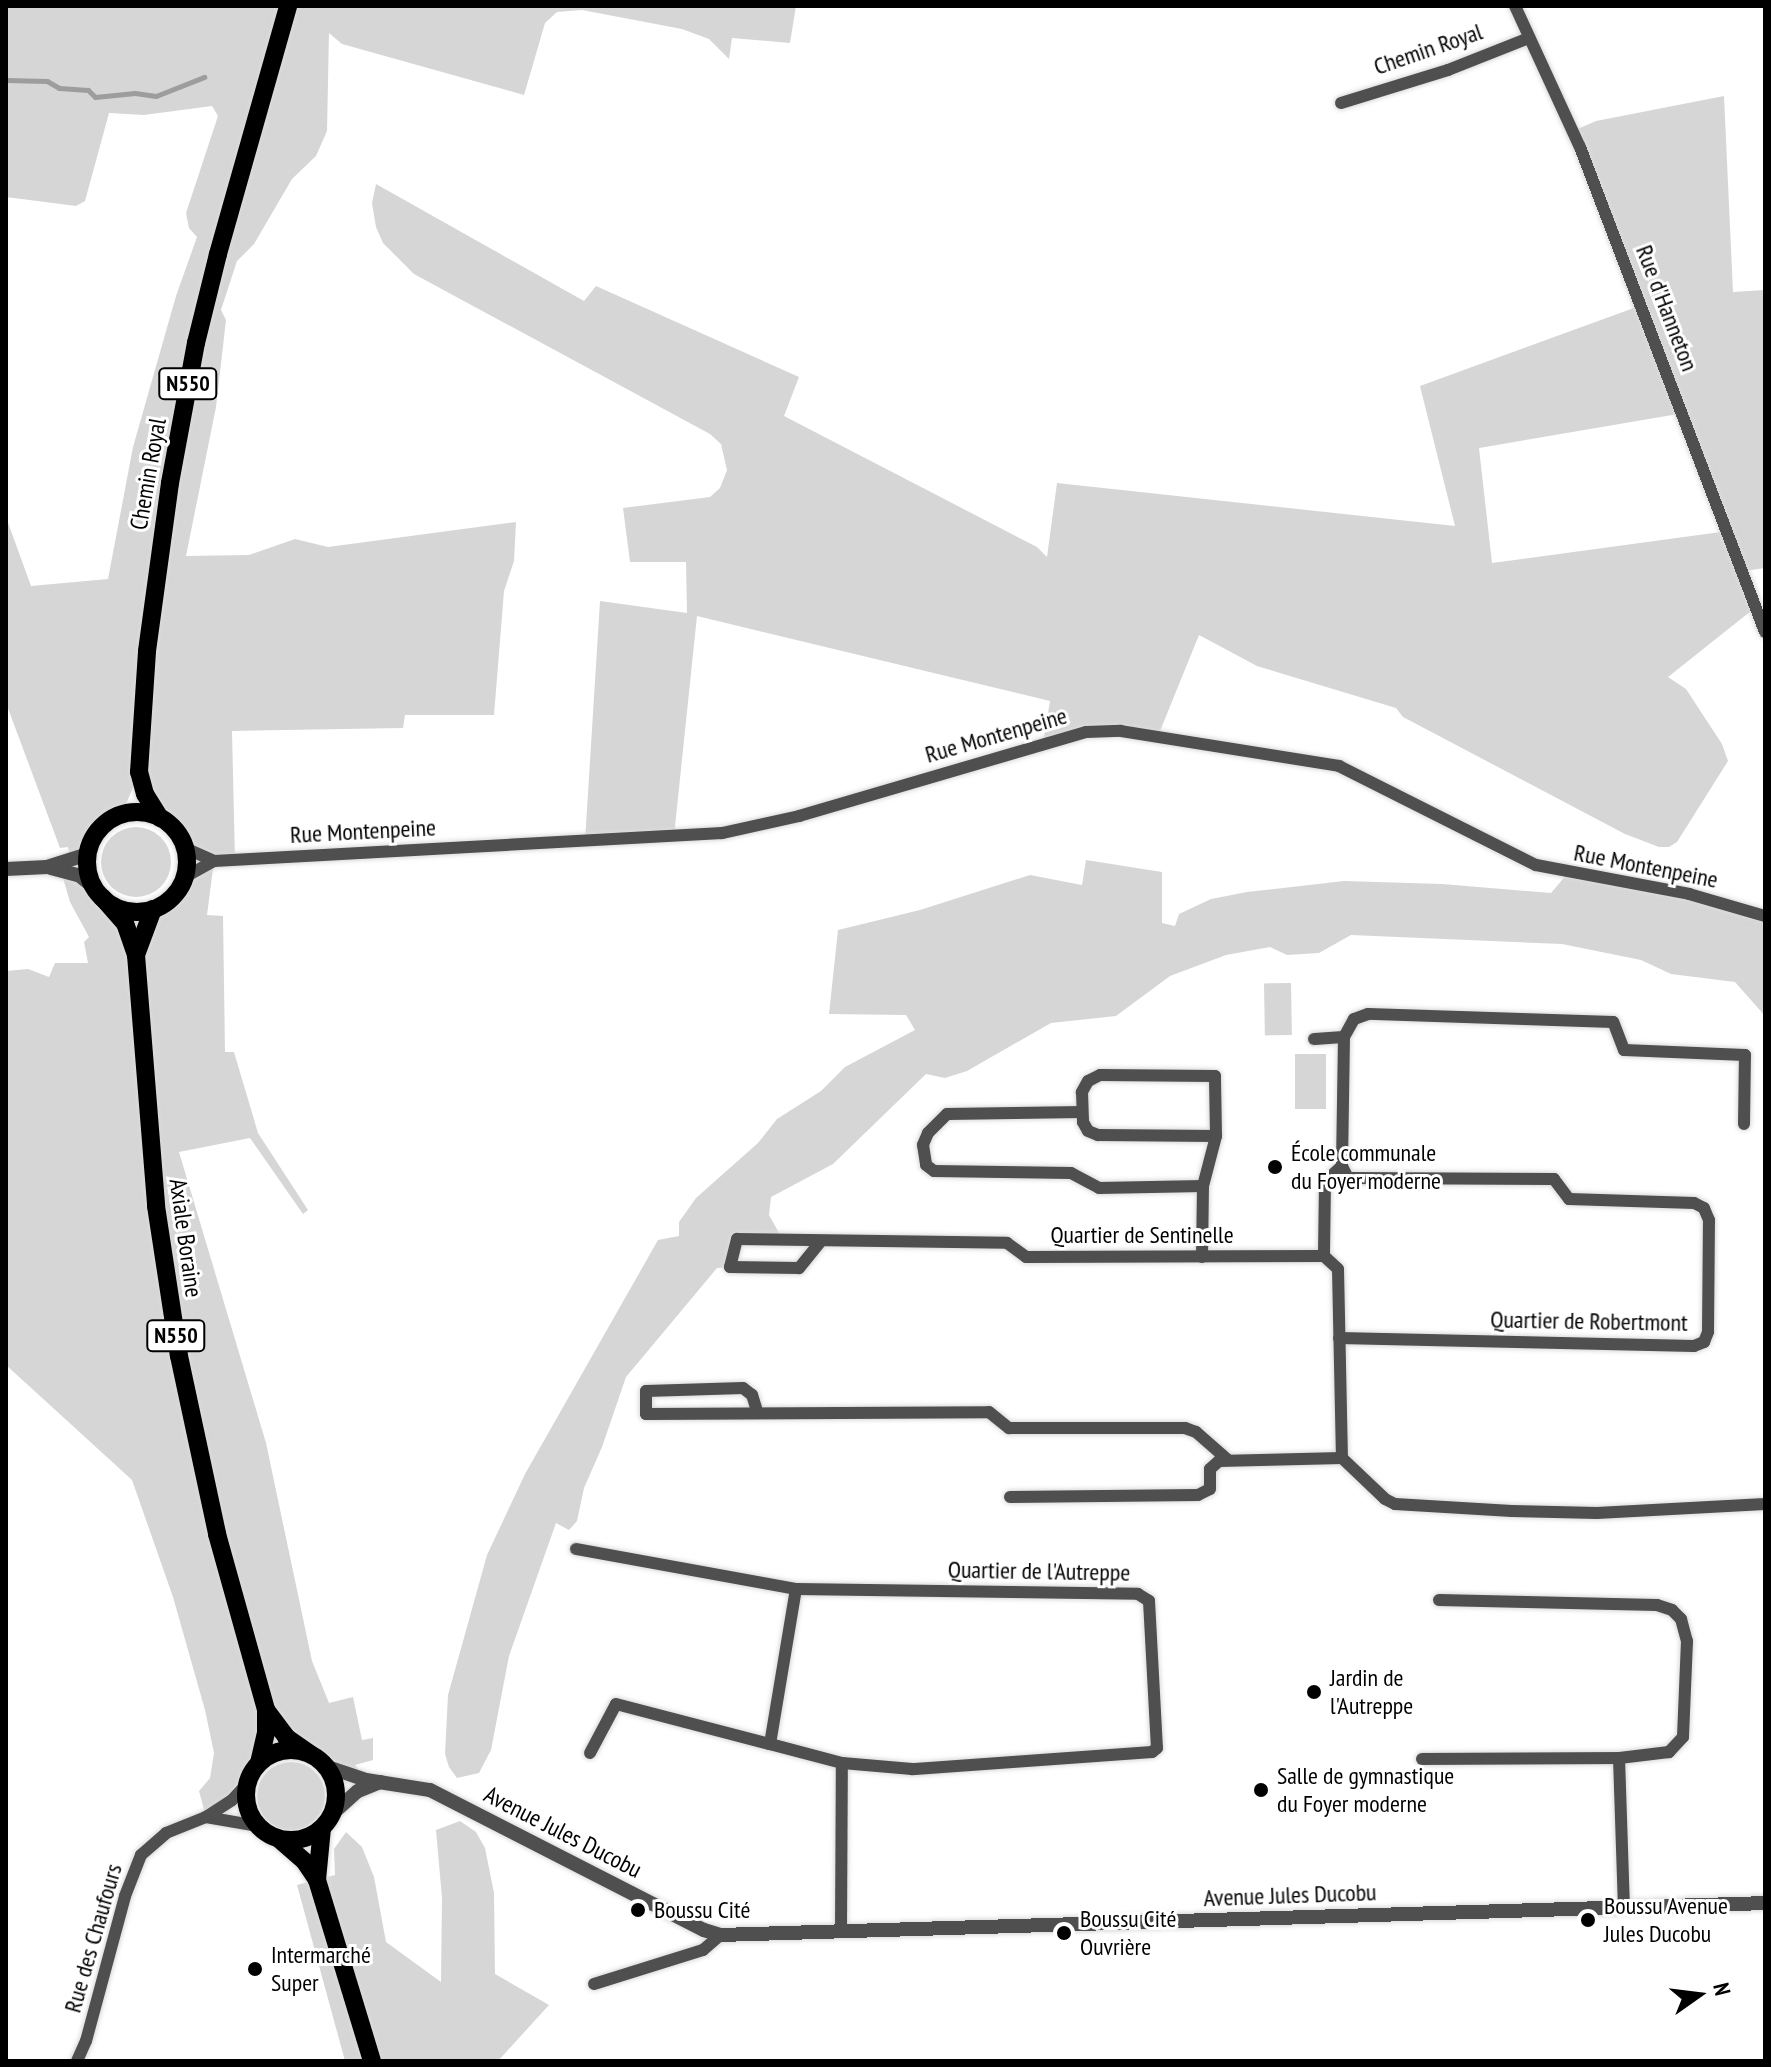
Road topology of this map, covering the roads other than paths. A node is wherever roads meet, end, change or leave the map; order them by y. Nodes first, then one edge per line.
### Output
1 (288, 6) edge
2 (1515, 6) edge
3 (1529, 38) junction
4 (1341, 103) dead end
5 (1765, 632) edge
6 (139, 772) junction
7 (118, 816) junction
8 (160, 818) junction
9 (185, 848) junction
10 (88, 854) junction
11 (214, 861) junction
12 (47, 867) junction
13 (6, 869) edge
14 (185, 877) junction
15 (99, 893) junction
16 (153, 909) junction
17 (1765, 916) edge
18 (136, 955) junction
19 (1344, 1037) junction
20 (1314, 1039) dead end
21 (1082, 1112) junction
22 (1744, 1124) dead end
23 (1216, 1136) junction
24 (1342, 1166) junction
25 (1203, 1186) junction
26 (821, 1241) junction
27 (1324, 1256) junction
28 (1202, 1257) junction
29 (1339, 1338) junction
30 (757, 1411) junction
31 (1342, 1458) junction
32 (1227, 1459) junction
33 (1010, 1497) dead end
34 (1765, 1504) edge
35 (576, 1549) dead end
36 (796, 1589) junction
37 (1439, 1600) dead end
38 (266, 1710) junction
39 (770, 1744) junction
40 (590, 1753) dead end
41 (1619, 1758) junction
42 (1422, 1759) dead end
43 (318, 1760) junction
44 (259, 1763) junction
45 (842, 1763) junction
46 (380, 1782) junction
47 (247, 1784) junction
48 (206, 1817) junction
49 (327, 1822) junction
50 (258, 1826) junction
51 (279, 1839) junction
52 (317, 1880) junction
53 (1765, 1903) edge
54 (1624, 1908) junction
55 (841, 1930) junction
56 (720, 1935) junction
57 (594, 1984) dead end
58 (77, 2061) edge
59 (372, 2061) edge

1 - 6 main road, Chemin Royal / N550
2 - 3 street, Rue d'Hanneton
3 - 4 street, Chemin Royal
3 - 5 street, Rue d'Hanneton
6 - 7 main road, Chemin Royal / N550
6 - 8 main road, Chemin Royal / N550
7 - 8 main road
7 - 10 main road
8 - 9 main road
9 - 11 street, Rue Montenpeine
9 - 14 main road
10 - 12 street
10 - 15 main road
11 - 14 street, Rue Montenpeine
11 - 17 street, Rue Montenpeine
12 - 13 street
12 - 15 street
14 - 16 main road
15 - 16 main road
15 - 18 main road, Axiale Boraine / N550
16 - 18 main road, Axiale Boraine / N550
18 - 38 main road, Axiale Boraine / N550
19 - 20 street
19 - 22 street
19 - 24 street
21 - 23 street
21 - 23 street
21 - 25 street
23 - 25 street
24 - 27 street
24 - 29 street, Quartier de Robertmont
25 - 28 street
26 - 26 street, Quartier de Sentinelle
26 - 28 street, Quartier de Sentinelle
27 - 28 street, Quartier de Sentinelle
27 - 29 street
29 - 31 street
30 - 30 street
30 - 32 street
31 - 32 street
31 - 34 street
32 - 33 street
35 - 36 street, Quartier de l'Autreppe
36 - 39 street
36 - 45 street, Quartier de l'Autreppe
37 - 41 street
38 - 43 main road, Axiale Boraine / N550
38 - 44 main road, Axiale Boraine / N550
39 - 40 street, Quartier de l'Autreppe
39 - 45 street, Quartier de l'Autreppe
41 - 42 street
41 - 54 street
43 - 44 main road
43 - 46 street, Avenue Jules Ducobu
43 - 49 main road
44 - 47 main road
45 - 55 street
46 - 49 street
46 - 56 street, Avenue Jules Ducobu
47 - 48 street, Rue des Chaufours
47 - 50 main road
48 - 50 street
48 - 58 street, Rue des Chaufours
49 - 51 main road
49 - 52 main road
50 - 51 main road
51 - 52 main road
52 - 59 main road
53 - 54 street, Avenue Jules Ducobu
54 - 55 street, Avenue Jules Ducobu
55 - 56 street, Avenue Jules Ducobu
56 - 57 street, Avenue Jules Ducobu

